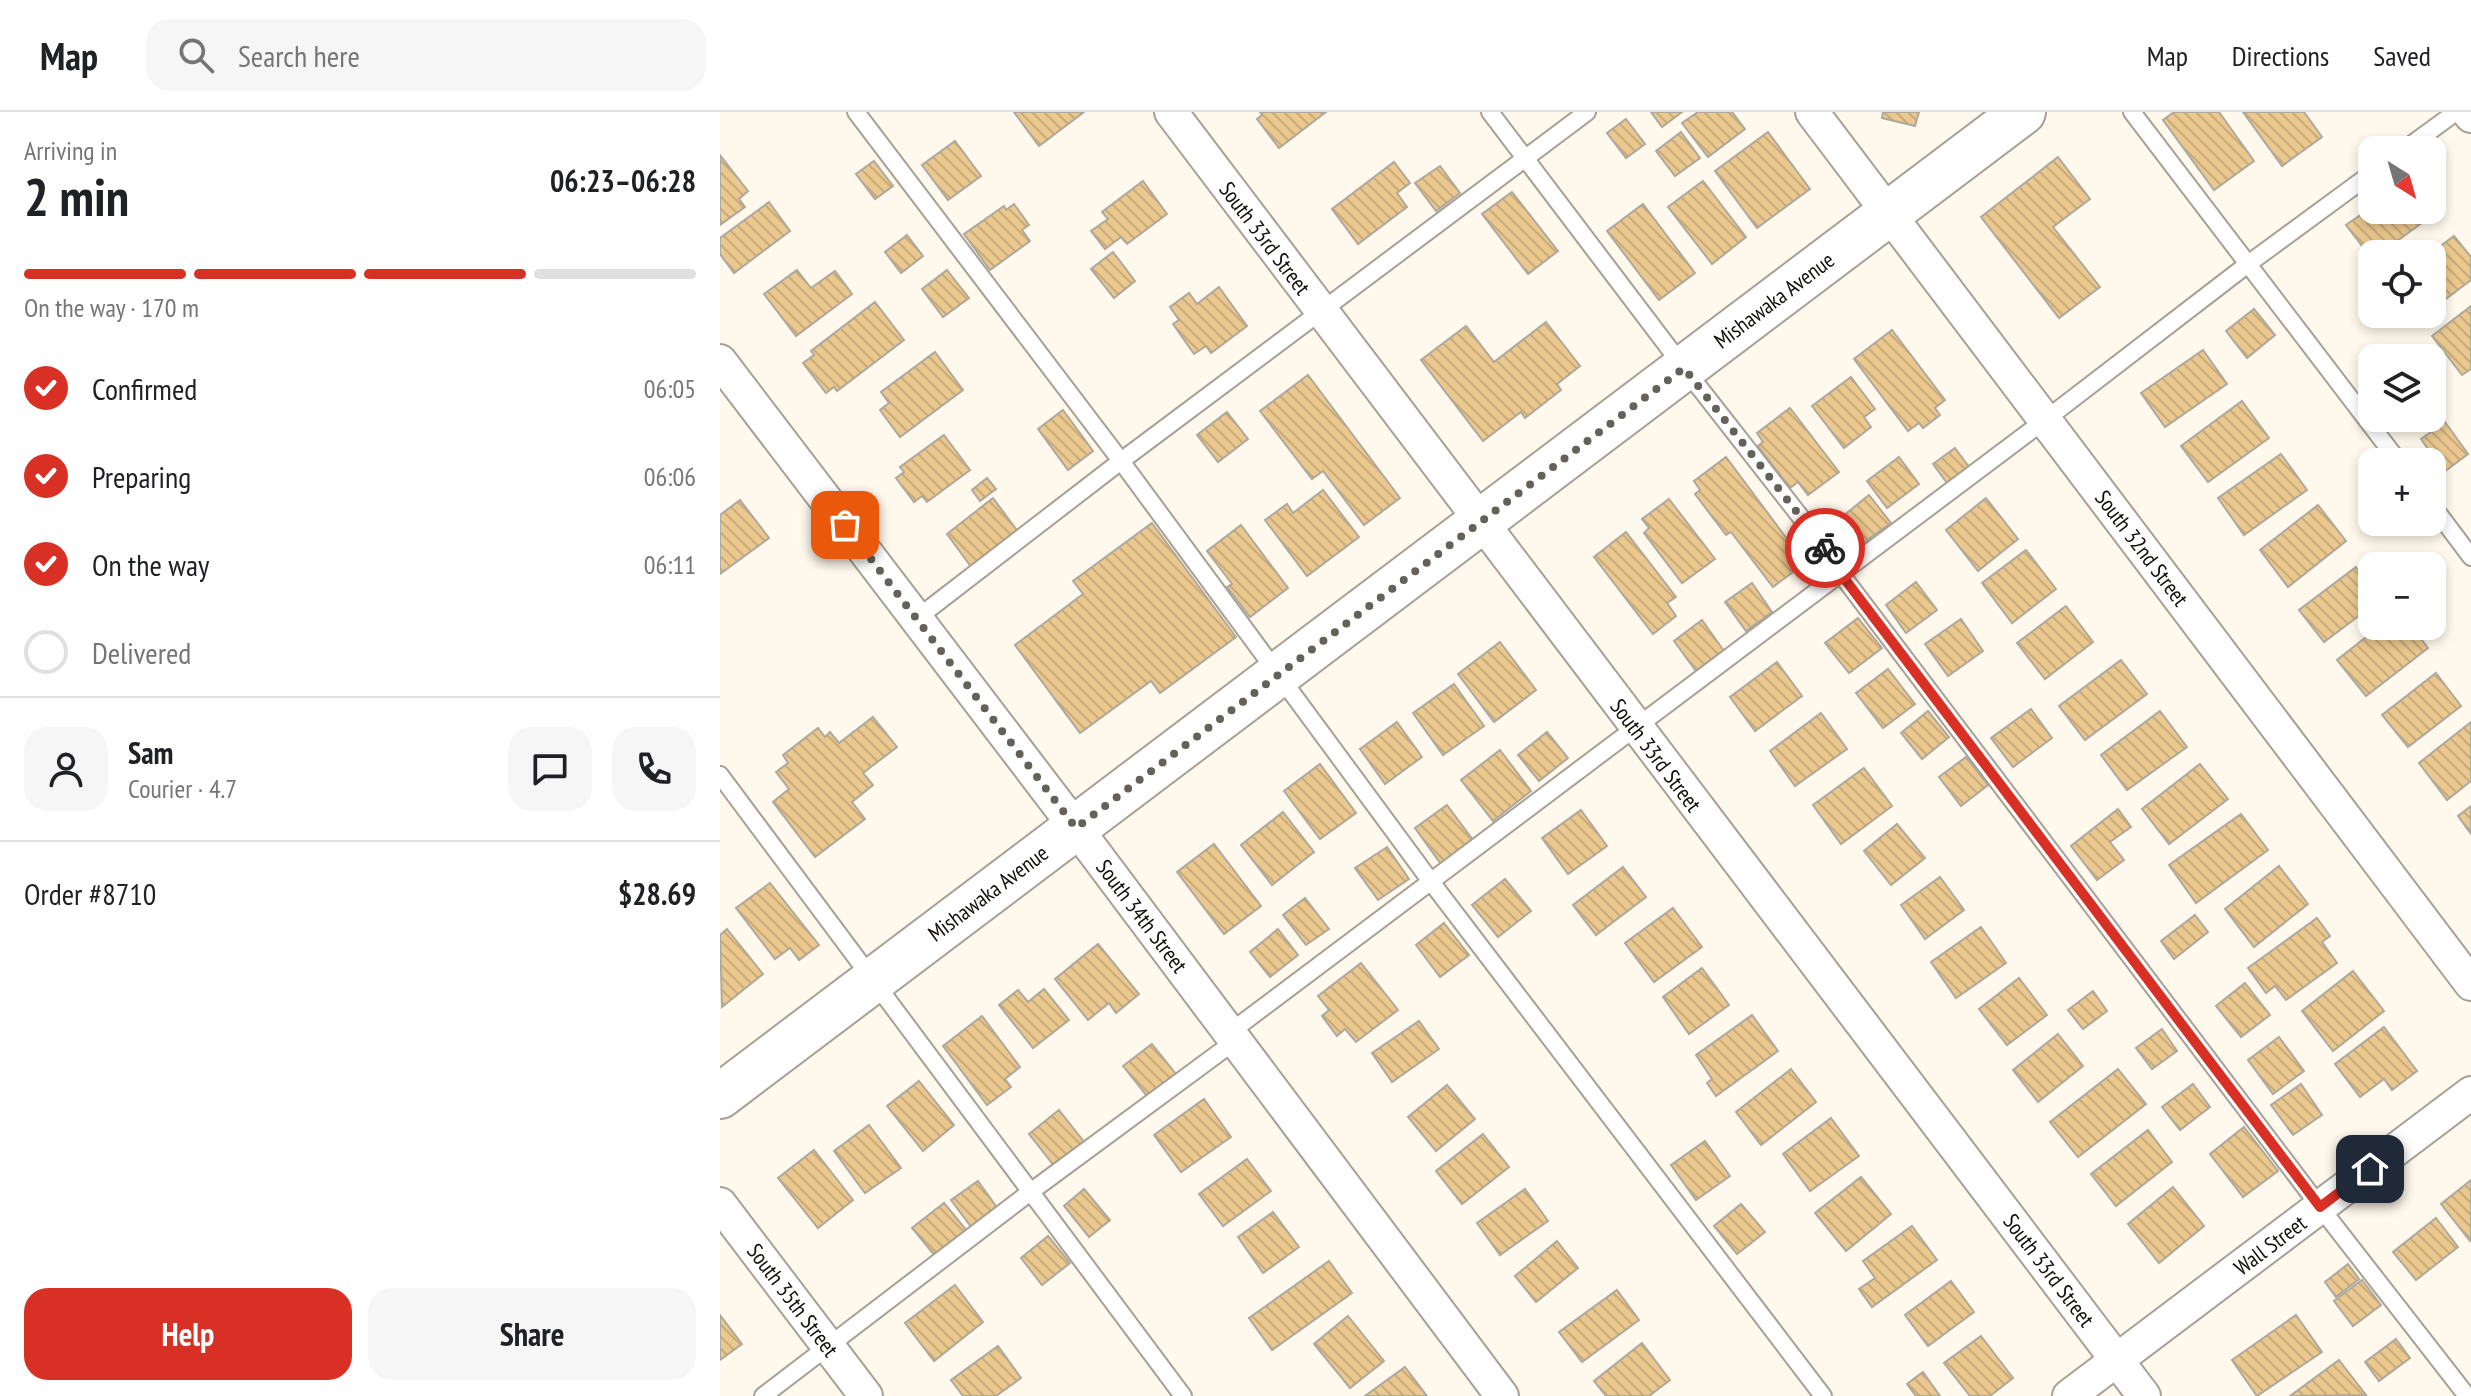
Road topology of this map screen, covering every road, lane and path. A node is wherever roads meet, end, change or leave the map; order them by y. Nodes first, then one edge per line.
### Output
1 (856, 112) edge
2 (1171, 112) edge
3 (1490, 112) edge
4 (1587, 112) edge
5 (1812, 112) edge
6 (2023, 112) edge
7 (2132, 112) edge
8 (2456, 112) edge
9 (2423, 136) edge
10 (1525, 159) junction
11 (2358, 183) edge
12 (1889, 213) junction
13 (2248, 264) junction
14 (1321, 311) junction
15 (720, 361) edge
16 (1684, 368) junction
17 (2045, 420) junction
18 (2388, 448) edge
19 (1121, 461) junction
20 (1481, 521) junction
21 (2446, 524) edge
22 (2471, 557) edge
23 (1841, 572) junction
24 (916, 619) junction
25 (1280, 675) junction
26 (1636, 728) junction
27 (720, 775) edge
28 (1076, 828) junction
29 (1432, 883) junction
30 (874, 980) junction
31 (2471, 984) edge
32 (1232, 1037) junction
33 (2471, 1093) edge
34 (720, 1096) edge
35 (1029, 1193) junction
36 (720, 1204) edge
37 (2320, 1207) junction
38 (829, 1347) junction
39 (2118, 1360) junction
40 (763, 1396) edge
41 (866, 1396) edge
42 (1183, 1396) edge
43 (1502, 1396) edge
44 (1823, 1396) edge
45 (2069, 1396) edge
46 (2144, 1396) edge
47 (2467, 1396) edge

1 - 19 lane
2 - 14 street, South 33rd Street
3 - 10 lane
4 - 10 lane
5 - 12 street, South 32nd Street
6 - 12 main road, Mishawaka Avenue
7 - 13 lane
8 - 9 lane
10 - 14 lane
10 - 16 lane
11 - 13 lane
12 - 16 main road, Mishawaka Avenue
12 - 17 street, South 32nd Street
13 - 17 lane
13 - 18 lane
14 - 19 lane
14 - 20 street, South 33rd Street
15 - 24 street, South 34th Street
16 - 20 main road, Mishawaka Avenue
16 - 23 lane
17 - 23 lane
17 - 31 street, South 32nd Street
19 - 24 lane
19 - 25 lane
20 - 25 main road, Mishawaka Avenue
20 - 26 street, South 33rd Street
21 - 22 lane
23 - 26 lane
23 - 37 lane
24 - 28 street, South 34th Street
25 - 28 main road, Mishawaka Avenue
25 - 29 lane
26 - 29 lane
26 - 39 street, South 33rd Street
27 - 30 lane
28 - 30 main road, Mishawaka Avenue
28 - 32 street, South 34th Street
29 - 32 lane
29 - 44 lane
30 - 34 main road, Mishawaka Avenue
30 - 35 lane
32 - 35 lane
32 - 43 street, South 34th Street
33 - 37 street, Wall Street
35 - 38 lane
35 - 42 lane
36 - 38 street, South 35th Street
37 - 39 street, Wall Street
37 - 47 lane
38 - 40 lane
38 - 41 street, South 35th Street
39 - 45 street, Wall Street
39 - 46 street, South 33rd Street

